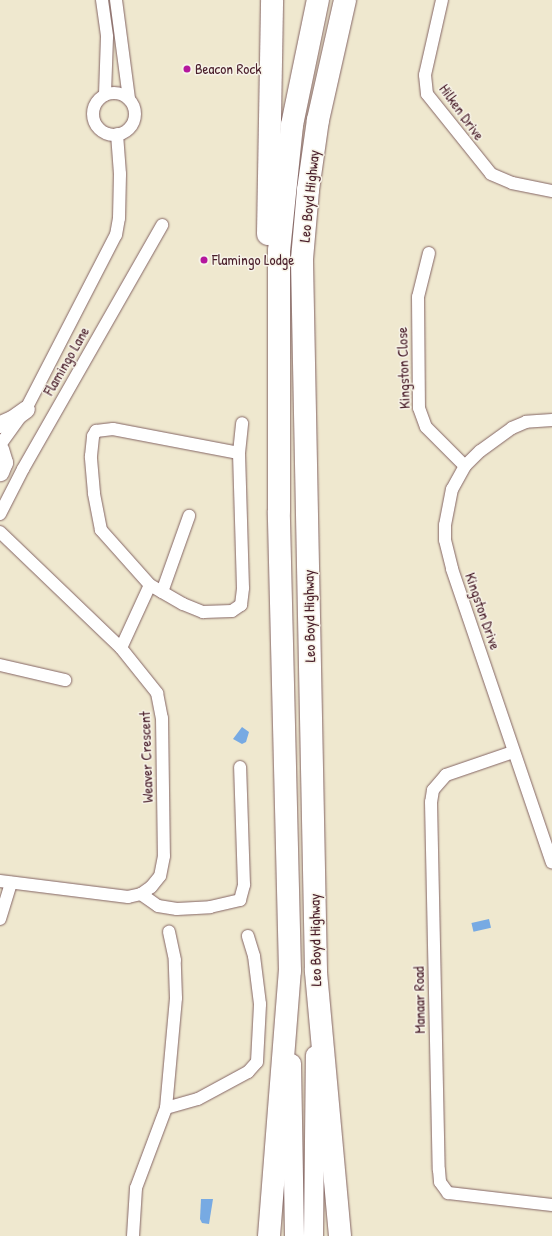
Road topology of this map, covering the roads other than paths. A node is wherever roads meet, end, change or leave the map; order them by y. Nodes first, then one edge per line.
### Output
1 (102, 0) edge
2 (116, 0) edge
3 (272, 0) edge
4 (318, 0) edge
5 (345, 0) edge
6 (357, 0) edge
7 (442, 0) edge
8 (104, 95) junction
9 (129, 99) junction
10 (117, 134) junction
11 (552, 190) edge
12 (162, 225) dead end
13 (429, 253) dead end
14 (303, 337) junction
15 (26, 408) junction
16 (552, 420) edge
17 (242, 423) dead end
18 (0, 424) edge
19 (0, 445) edge
20 (0, 449) edge
21 (239, 453) junction
22 (465, 466) junction
23 (0, 472) edge
24 (279, 511) junction
25 (0, 514) edge
26 (189, 516) dead end
27 (0, 532) edge
28 (150, 585) junction
29 (162, 592) junction
30 (121, 648) junction
31 (0, 665) edge
32 (65, 680) dead end
33 (514, 752) junction
34 (240, 767) dead end
35 (552, 862) edge
36 (5, 882) edge
37 (141, 894) junction
38 (0, 919) edge
39 (169, 932) dead end
40 (248, 936) dead end
41 (290, 971) junction
42 (316, 972) junction
43 (166, 1108) junction
44 (552, 1205) edge
45 (133, 1236) edge
46 (269, 1236) edge
47 (294, 1236) edge
48 (313, 1236) edge
49 (340, 1236) edge

1 - 8 street
2 - 9 street
3 - 24 highway
4 - 24 highway, Leo Boyd Highway
5 - 14 highway, Leo Boyd Highway
6 - 14 highway
7 - 11 street, Hilken Drive
8 - 9 street
8 - 10 street
9 - 10 street
10 - 15 street
12 - 25 street, Flamingo Lane
13 - 22 street, Kingston Close
14 - 42 highway, Leo Boyd Highway
15 - 18 street
15 - 19 street
16 - 22 street, Kingston Drive
17 - 21 street
20 - 23 street
21 - 28 street
21 - 29 street
22 - 33 street, Kingston Drive
24 - 41 highway, Leo Boyd Highway
26 - 29 street
27 - 30 street, Weaver Crescent
28 - 29 street
28 - 30 street
30 - 37 street, Weaver Crescent
31 - 32 street
33 - 35 street, Kingston Drive
33 - 44 street, Manaar Road
34 - 37 street
36 - 37 street
36 - 38 street
39 - 43 street
40 - 43 street
41 - 46 highway
41 - 47 main road, Leo Boyd Highway
42 - 48 main road, Leo Boyd Highway
42 - 49 highway
43 - 45 street

